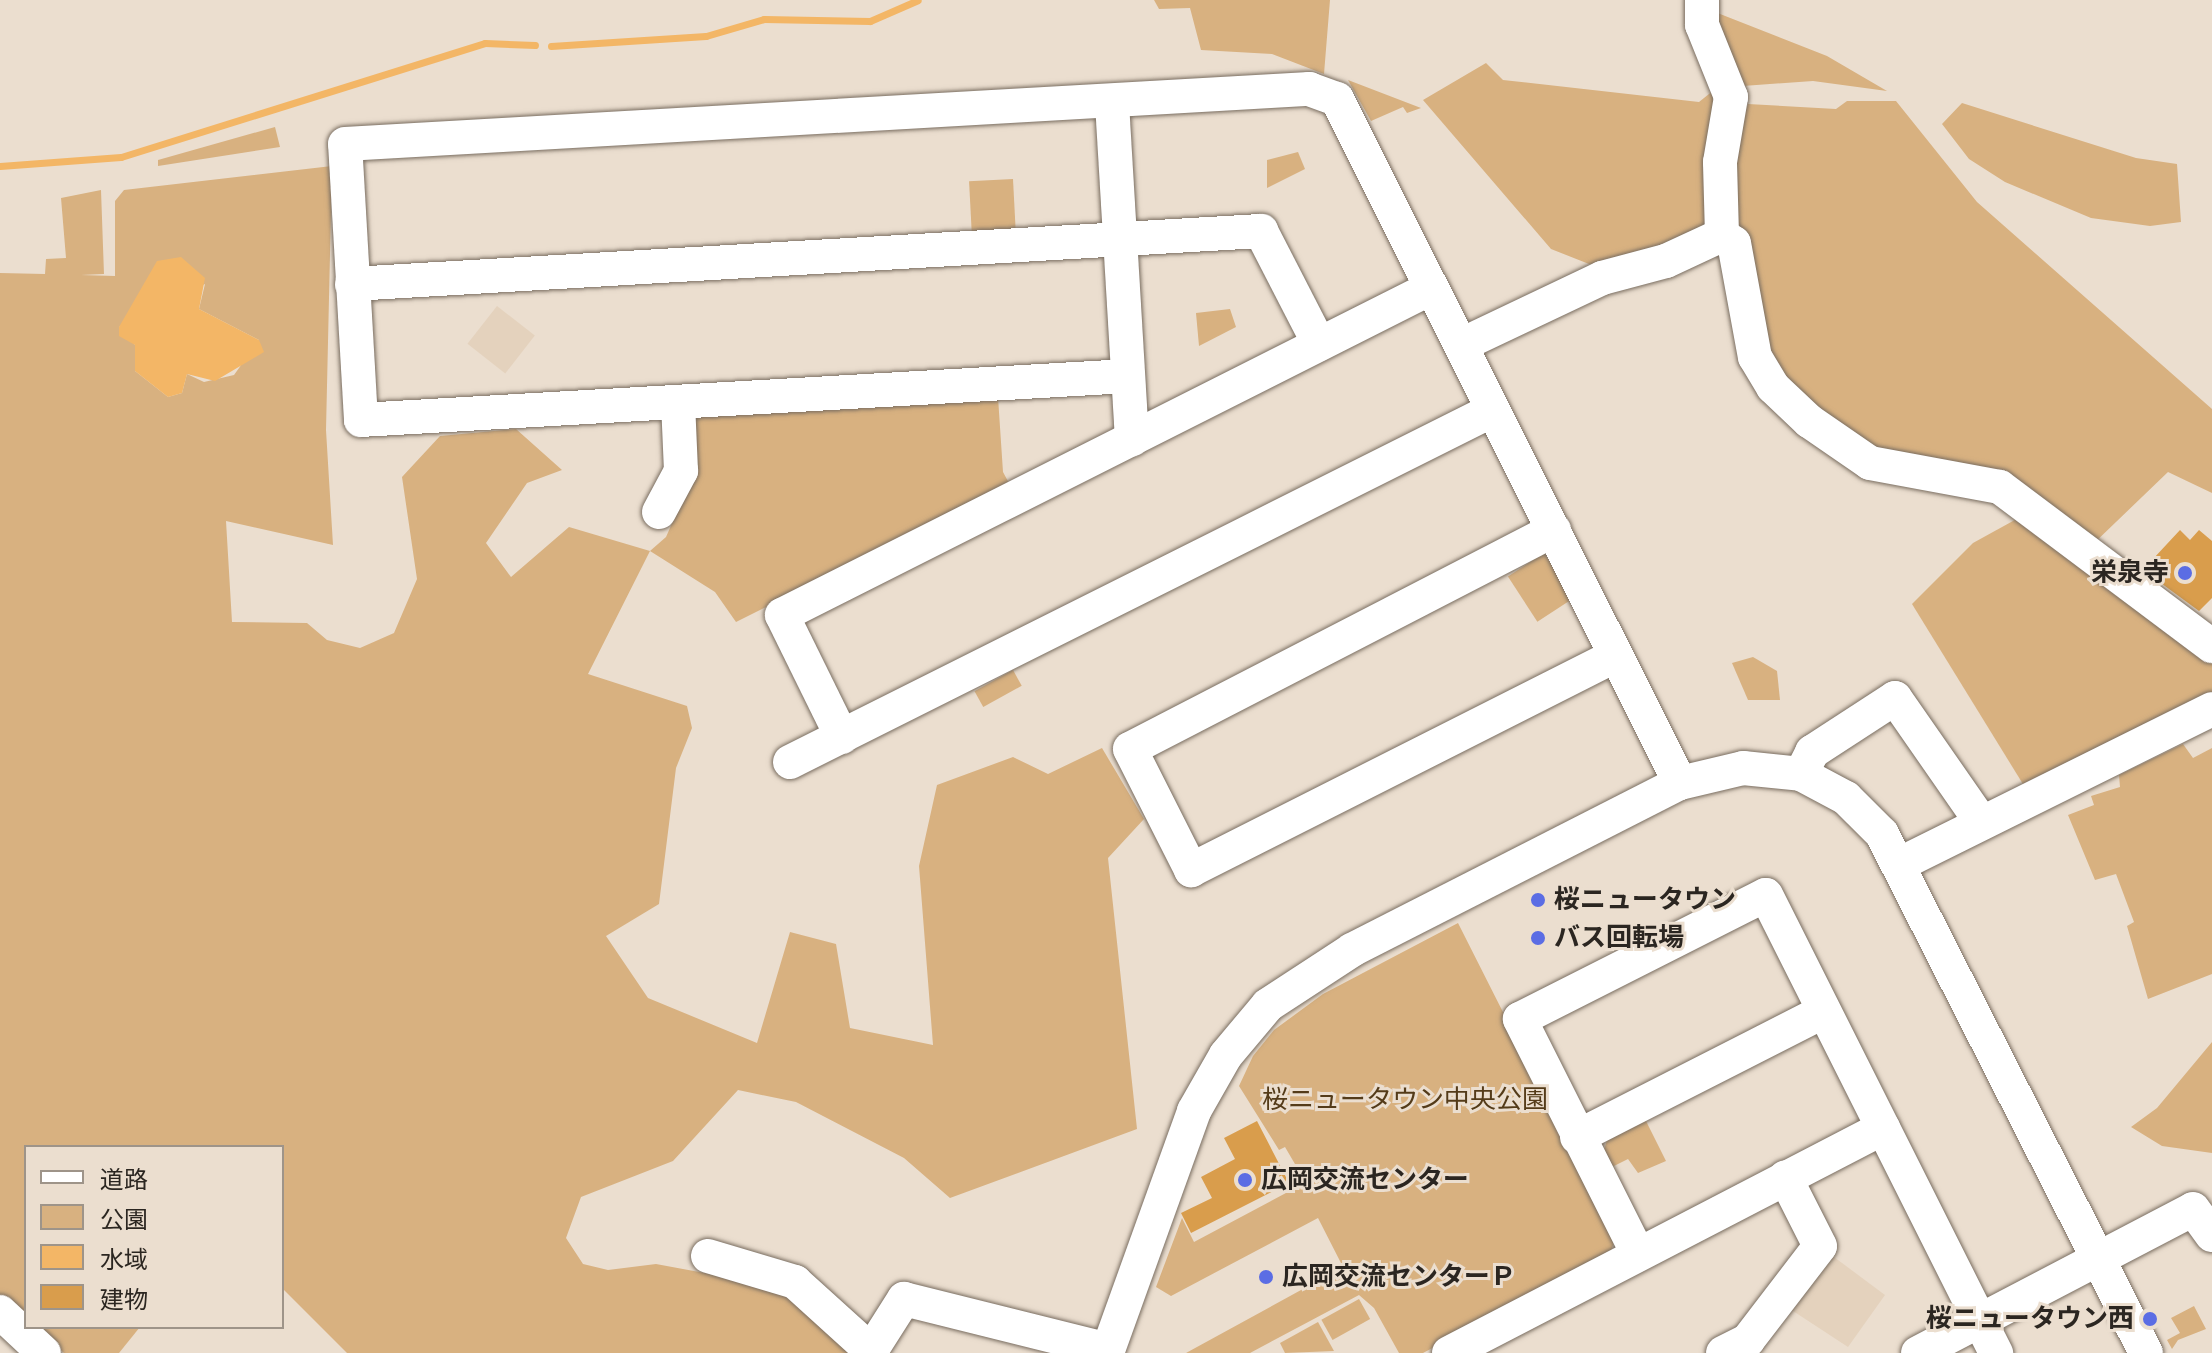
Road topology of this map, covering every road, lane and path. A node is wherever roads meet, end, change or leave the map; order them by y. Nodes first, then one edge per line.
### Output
1 (1702, 0) edge
2 (1112, 103) junction
3 (1722, 235) junction
4 (1120, 238) junction
5 (352, 284) junction
6 (1431, 288) junction
7 (1319, 344) junction
8 (1461, 345) junction
9 (1128, 376) junction
10 (678, 402) junction
11 (1493, 410) junction
12 (1132, 439) junction
13 (659, 512) dead end
14 (1554, 530) junction
15 (2212, 646) edge
16 (1616, 655) junction
17 (2212, 709) edge
18 (842, 737) junction
19 (790, 762) dead end
20 (1801, 774) junction
21 (1680, 783) junction
22 (1982, 823) junction
23 (1900, 864) junction
24 (1824, 1011) junction
25 (1883, 1128) junction
26 (1577, 1137) junction
27 (1785, 1177) junction
28 (2212, 1235) edge
29 (1637, 1252) junction
30 (708, 1256) dead end
31 (2099, 1258) junction
32 (0, 1312) edge
33 (1979, 1318) junction
34 (1455, 1351) edge
35 (1107, 1352) edge
36 (44, 1353) edge
37 (1723, 1353) edge
38 (1918, 1353) edge
39 (1996, 1353) edge
40 (2146, 1353) edge

1 - 3 street
2 - 4 street
2 - 5 street
2 - 6 street
3 - 8 street
3 - 15 street
4 - 5 street
4 - 7 street
4 - 9 street
5 - 10 street
6 - 7 street
6 - 8 street
7 - 12 street
8 - 11 street
9 - 10 street
9 - 12 street
10 - 13 street
11 - 14 street
11 - 18 street
12 - 18 street
14 - 16 street
14 - 16 street
16 - 21 street
17 - 22 street
18 - 19 street
20 - 21 street
20 - 22 street
20 - 23 street
21 - 35 street
22 - 23 street
23 - 31 street
24 - 25 street
24 - 26 street
24 - 26 street
25 - 27 street
25 - 33 street
26 - 29 street
27 - 29 street
27 - 37 street
28 - 31 street
29 - 34 street
30 - 35 street
31 - 33 street
31 - 40 street
32 - 36 street
33 - 38 street
33 - 39 street

